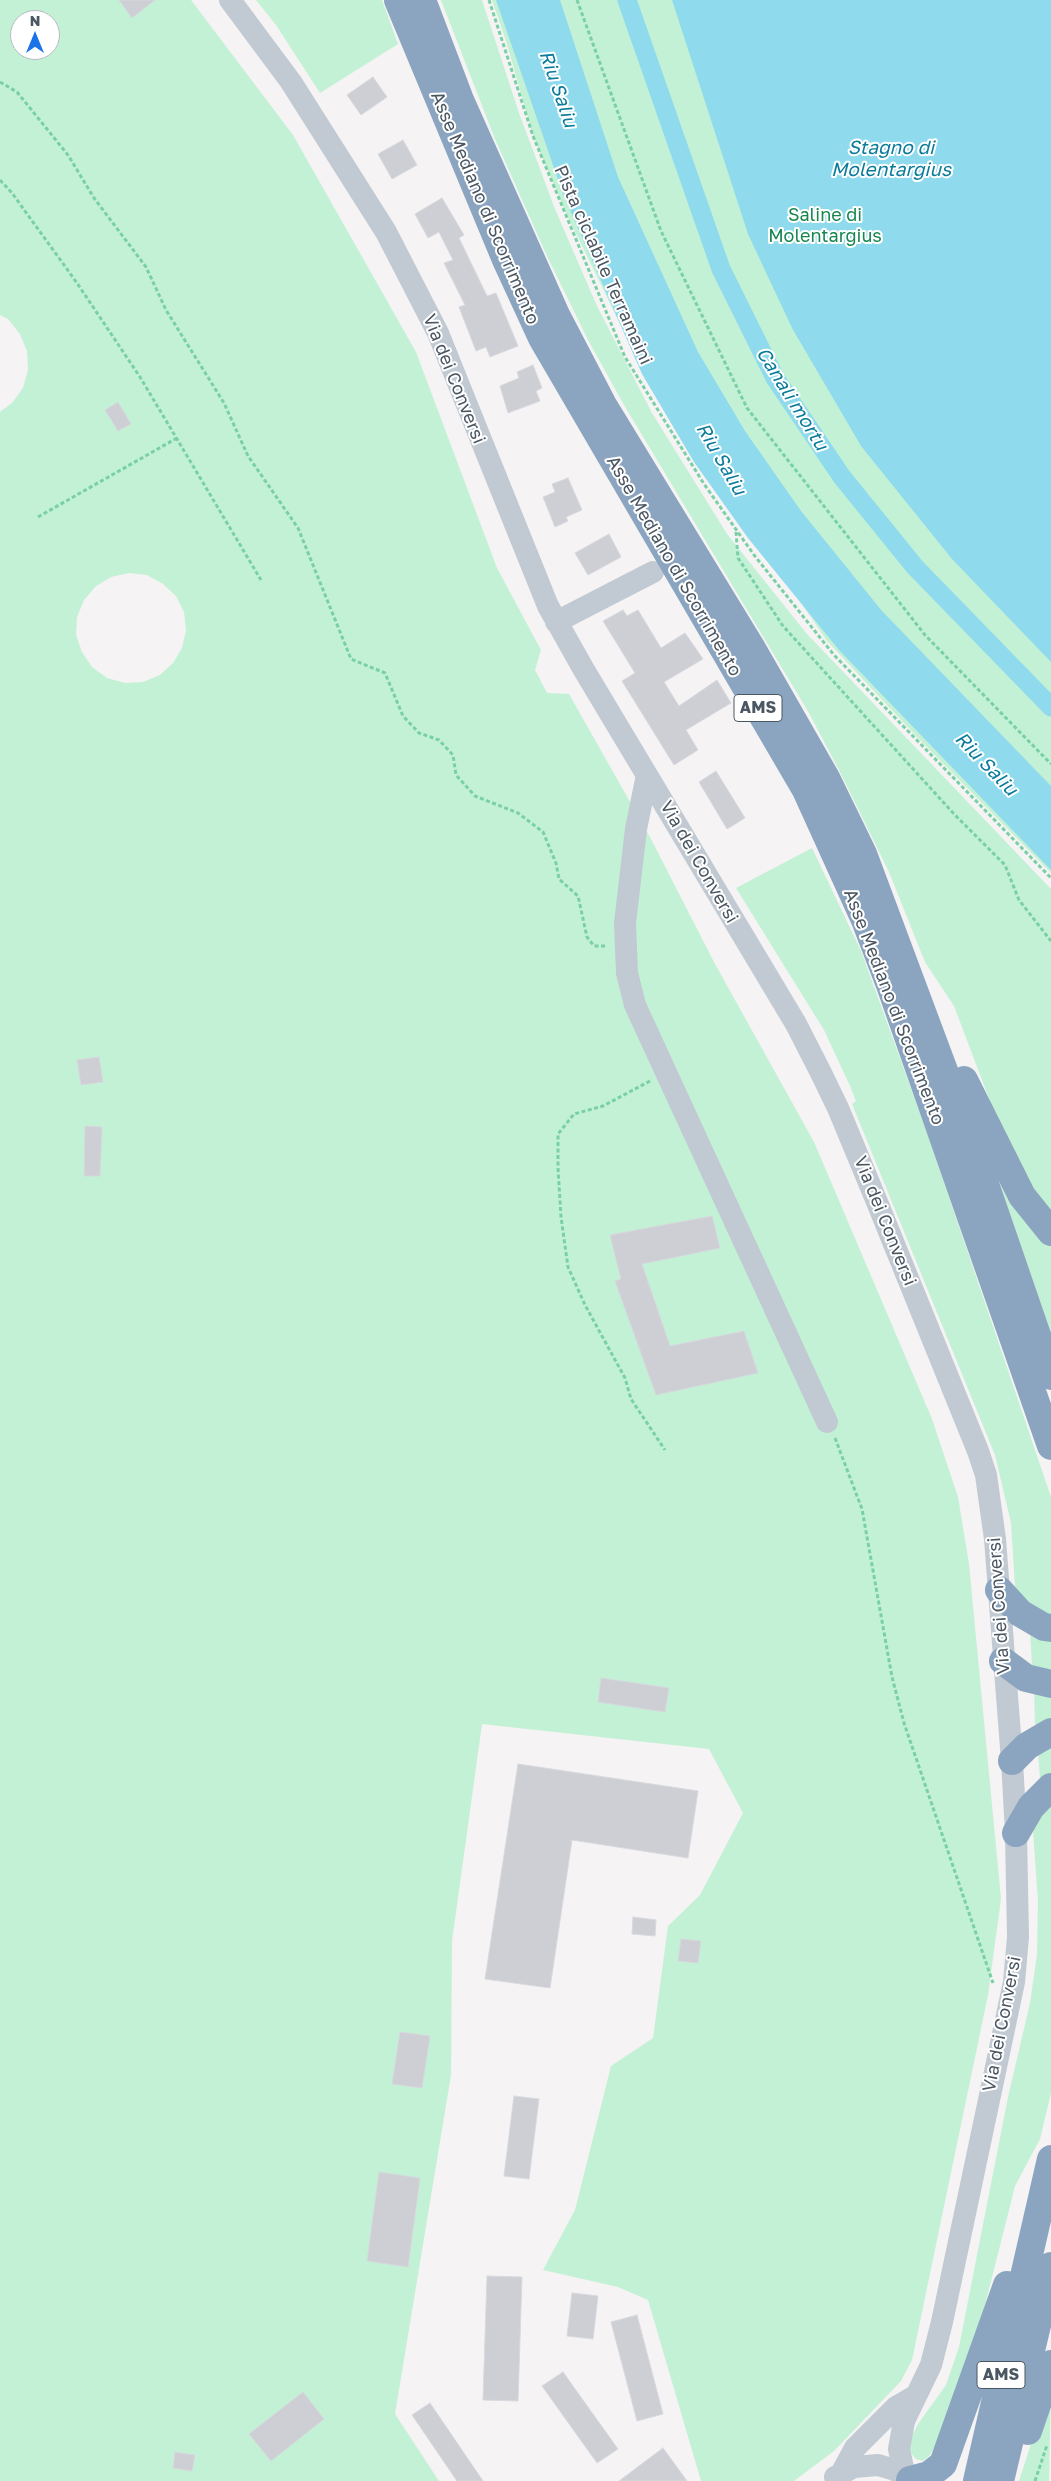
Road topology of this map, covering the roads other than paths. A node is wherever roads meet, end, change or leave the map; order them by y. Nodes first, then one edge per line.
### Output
1 (230, 0) edge
2 (398, 0) edge
3 (422, 0) edge
4 (653, 572) dead end
5 (556, 622) junction
6 (647, 775) junction
7 (941, 1062) junction
8 (1051, 1232) edge
9 (1051, 1376) edge
10 (827, 1422) road end
11 (1051, 1446) edge
12 (999, 1590) junction
13 (1051, 1628) edge
14 (1003, 1661) junction
15 (1051, 1684) edge
16 (1051, 1732) edge
17 (1012, 1761) junction
18 (1051, 1787) edge
19 (1016, 1833) junction
20 (1051, 2159) edge
21 (1038, 2268) edge
22 (1051, 2364) edge
23 (915, 2396) junction
24 (1006, 2454) junction
25 (831, 2479) edge
26 (908, 2479) edge
27 (977, 2481) edge
28 (1000, 2481) edge

1 - 5 street, Via dei Conversi
2 - 11 highway, Asse Mediano di Scorrimento / AMS
3 - 7 highway, Asse Mediano di Scorrimento / AMS
4 - 5 street
5 - 6 street, Via dei Conversi
6 - 10 street, Via dei Conversi
6 - 12 street, Via dei Conversi
7 - 8 highway
7 - 9 highway, Asse Mediano di Scorrimento / AMS
12 - 13 highway
12 - 14 street, Via dei Conversi
14 - 15 highway
14 - 17 street, Via dei Conversi
16 - 17 highway
17 - 19 street, Via dei Conversi
18 - 19 highway
19 - 23 street, Via dei Conversi
20 - 21 highway, AMS
21 - 24 highway, AMS
21 - 26 highway
21 - 27 highway, AMS
22 - 24 highway
23 - 25 street
23 - 26 street, Via dei Conversi
24 - 28 highway, AMS
25 - 26 street

